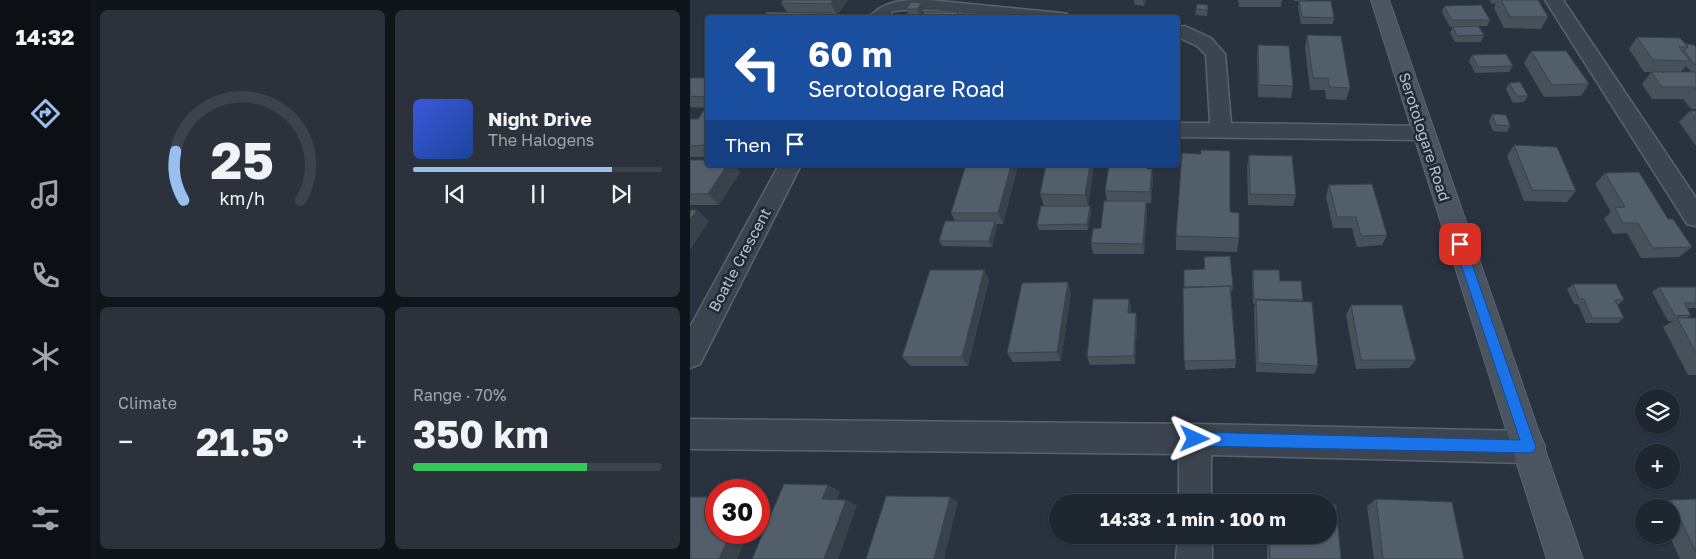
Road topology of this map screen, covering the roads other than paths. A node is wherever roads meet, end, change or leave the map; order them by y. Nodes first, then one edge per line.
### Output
1 (1380, 0) edge
2 (1554, 0) edge
3 (880, 15) edge
4 (1035, 15) edge
5 (1180, 32) edge
6 (1180, 130) edge
7 (1221, 130) junction
8 (1422, 133) junction
9 (789, 167) edge
10 (1696, 217) edge
11 (690, 355) edge
12 (690, 434) edge
13 (1195, 439) junction
14 (1529, 447) junction
15 (1195, 494) edge
16 (1194, 544) edge
17 (1194, 559) edge
18 (1565, 559) edge

1 - 8 street, Serotologare Road
2 - 10 street
3 - 4 street
5 - 7 street
6 - 7 street
7 - 8 street
8 - 14 street, Serotologare Road
9 - 11 street, Boatle Crescent
12 - 13 street
13 - 14 street
13 - 15 street
14 - 18 street, Serotologare Road
16 - 17 street

